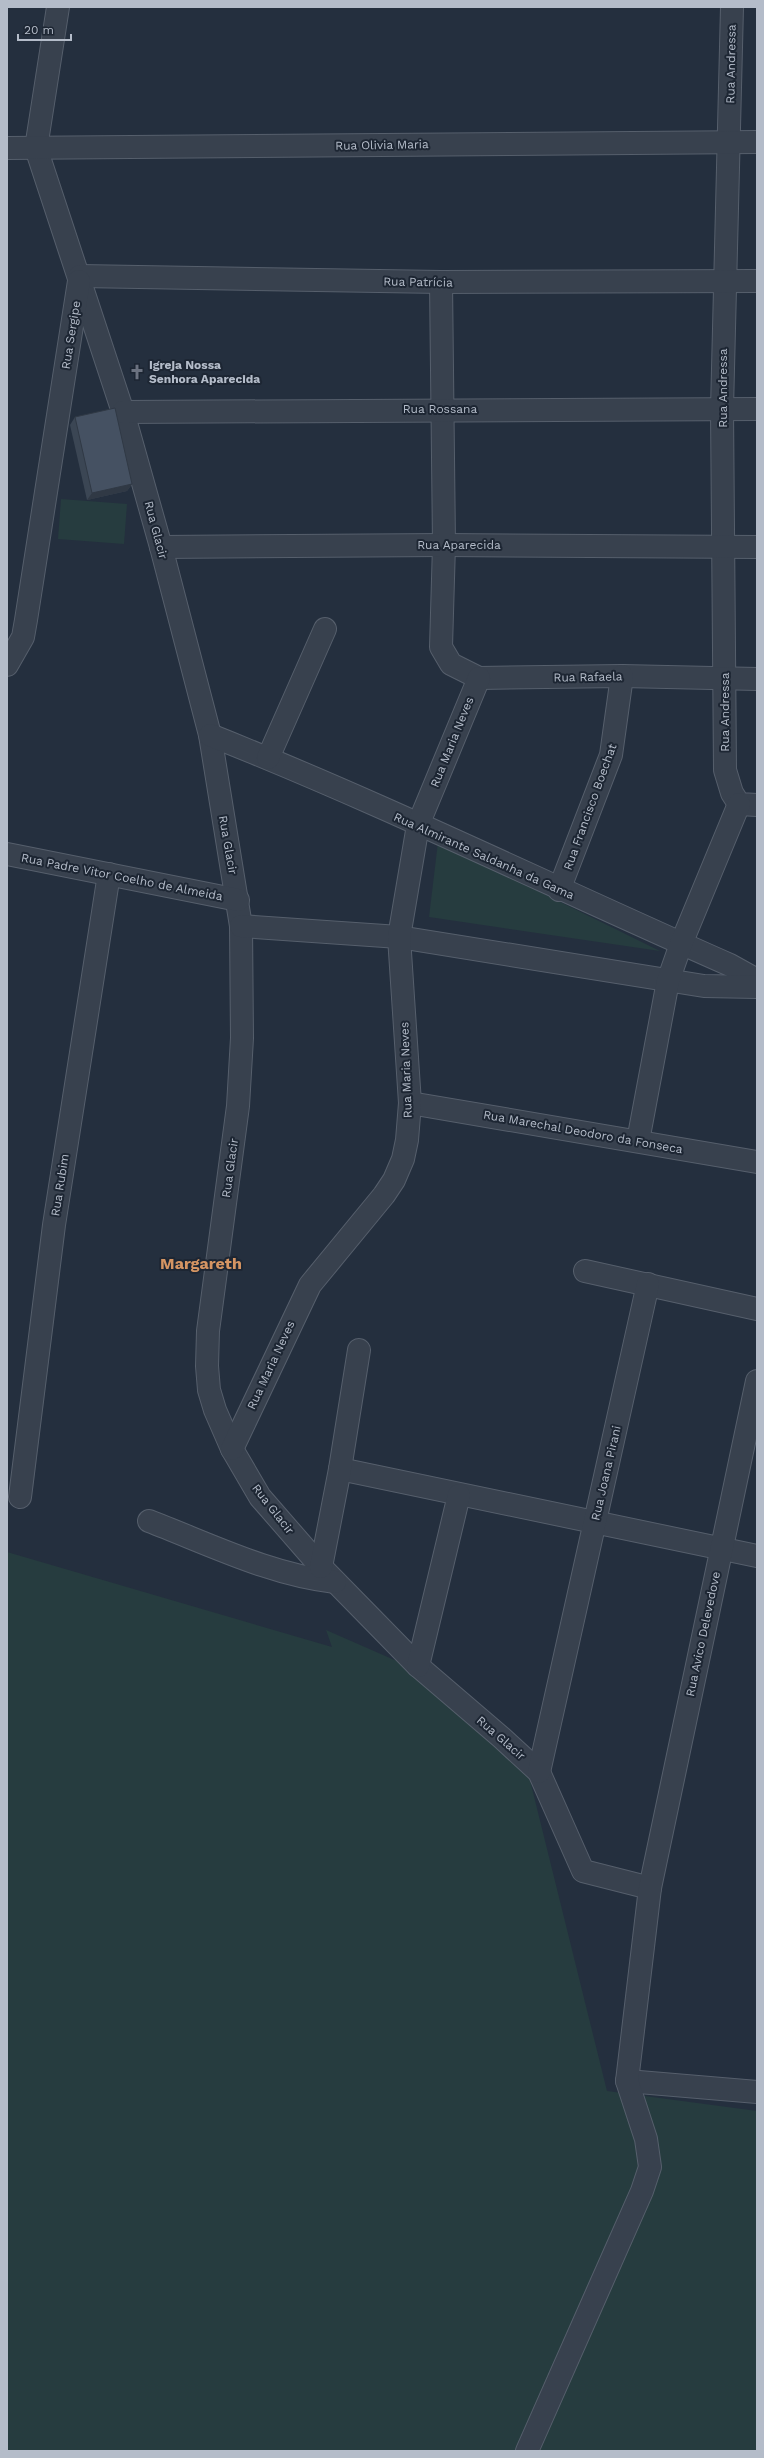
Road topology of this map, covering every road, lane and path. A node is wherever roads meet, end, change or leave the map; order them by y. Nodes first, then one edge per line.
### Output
1 (58, 7) edge
2 (732, 7) edge
3 (730, 141) junction
4 (757, 142) edge
5 (7, 148) edge
6 (36, 148) junction
7 (80, 276) junction
8 (757, 281) edge
9 (441, 282) junction
10 (724, 282) junction
11 (444, 409) junction
12 (722, 409) junction
13 (757, 409) edge
14 (123, 412) junction
15 (444, 545) junction
16 (161, 547) junction
17 (724, 547) junction
18 (757, 547) edge
19 (326, 629) dead end
20 (7, 664) edge
21 (622, 676) junction
22 (479, 678) junction
23 (757, 679) edge
24 (725, 680) junction
25 (210, 735) junction
26 (268, 758) junction
27 (748, 804) edge
28 (418, 825) junction
29 (7, 854) edge
30 (109, 874) junction
31 (559, 890) junction
32 (238, 900) junction
33 (241, 926) junction
34 (398, 937) junction
35 (681, 944) junction
36 (757, 980) edge
37 (668, 981) junction
38 (757, 988) edge
39 (410, 1103) junction
40 (638, 1141) junction
41 (757, 1162) edge
42 (585, 1271) dead end
43 (648, 1284) junction
44 (757, 1309) edge
45 (359, 1350) dead end
46 (757, 1381) edge
47 (232, 1449) junction
48 (340, 1469) junction
49 (459, 1495) junction
50 (20, 1497) dead end
51 (149, 1521) dead end
52 (594, 1523) junction
53 (721, 1548) junction
54 (757, 1556) edge
55 (328, 1574) junction
56 (418, 1666) junction
57 (539, 1772) junction
58 (650, 1888) junction
59 (627, 2081) junction
60 (757, 2092) edge
61 (527, 2451) edge

1 - 6 street, Rua Sergipe
2 - 3 street, Rua Andressa
3 - 4 street, Rua Olivia Maria
3 - 6 street, Rua Olivia Maria
3 - 10 street, Rua Andressa
5 - 6 street, Rua Olivia Maria
6 - 7 street, Rua Sergipe
7 - 9 street, Rua Patrícia
7 - 14 street, Rua Glacir
7 - 20 street, Rua Sergipe
8 - 10 street, Rua Patrícia
9 - 10 street, Rua Patrícia
9 - 11 street
10 - 12 street, Rua Andressa
11 - 12 street, Rua Rossana
11 - 14 street, Rua Rossana
11 - 15 street
12 - 13 street, Rua Rossana
12 - 17 street, Rua Andressa
14 - 16 street, Rua Glacir
15 - 16 street, Rua Aparecida
15 - 17 street, Rua Aparecida
15 - 22 street
16 - 25 street, Rua Glacir
17 - 18 street, Rua Aparecida
17 - 24 street, Rua Andressa
19 - 26 street
21 - 22 street, Rua Rafaela
21 - 24 street, Rua Rafaela
21 - 31 street, Rua Francisco Boechat
22 - 28 street, Rua Maria Neves
23 - 24 street, Rua Rafaela
24 - 27 street, Rua Andressa
25 - 26 street, Rua Almirante Saldanha da Gama
25 - 32 street, Rua Glacir
26 - 28 street, Rua Almirante Saldanha da Gama
27 - 35 street
28 - 31 street, Rua Almirante Saldanha da Gama
28 - 34 street, Rua Maria Neves
29 - 30 street, Rua Padre Vitor Coelho de Almeida
30 - 32 street, Rua Padre Vitor Coelho de Almeida
30 - 50 street, Rua Rubim
31 - 35 street, Rua Almirante Saldanha da Gama
32 - 33 street, Rua Glacir
33 - 34 street
33 - 47 street, Rua Glacir
34 - 37 street
34 - 39 street, Rua Maria Neves
35 - 36 street, Rua Almirante Saldanha da Gama
35 - 37 street
37 - 38 street
37 - 40 street
39 - 40 street, Rua Marechal Deodoro da Fonseca
39 - 47 street, Rua Maria Neves
40 - 41 street, Rua Marechal Deodoro da Fonseca
42 - 43 street
43 - 44 street
43 - 52 street, Rua Joana Pirani
45 - 48 street
46 - 53 street, Rua Avico Delevedove
47 - 55 street, Rua Glacir
48 - 49 street
48 - 55 street
49 - 52 street
49 - 56 street
51 - 55 street
52 - 53 street
52 - 57 street, Rua Joana Pirani
53 - 54 street
53 - 58 street, Rua Avico Delevedove
55 - 56 street, Rua Glacir
56 - 57 street, Rua Glacir
57 - 58 street, Rua Glacir
58 - 59 street, Rua Avico Delevedove
59 - 60 street
59 - 61 street

